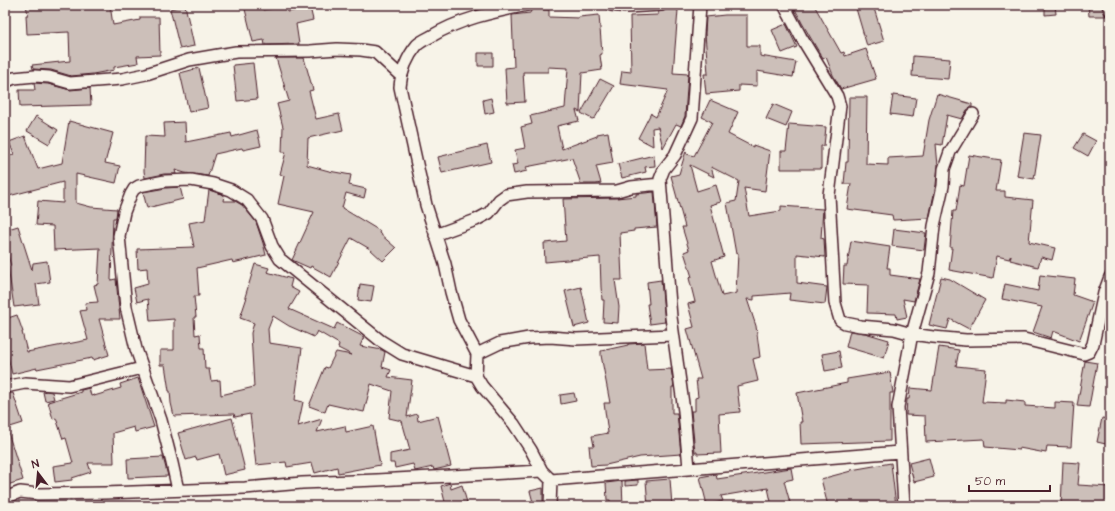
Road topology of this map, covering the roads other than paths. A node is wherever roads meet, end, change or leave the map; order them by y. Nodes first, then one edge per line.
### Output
1 (526, 5) edge
2 (611, 5) edge
3 (661, 5) edge
4 (700, 5) edge
5 (784, 5) edge
6 (1108, 5) edge
7 (1110, 10) edge
8 (401, 76) junction
9 (5, 82) edge
10 (973, 114) dead end
11 (660, 184) junction
12 (435, 235) junction
13 (1110, 277) edge
14 (912, 334) junction
15 (673, 335) junction
16 (477, 354) junction
17 (142, 368) junction
18 (476, 376) junction
19 (5, 387) edge
20 (900, 452) junction
21 (689, 468) junction
22 (542, 471) junction
23 (551, 480) junction
24 (178, 490) junction
25 (5, 500) edge
26 (550, 506) edge
27 (904, 506) edge

1 - 8 street
2 - 3 street
4 - 11 street
5 - 14 street
6 - 7 street
8 - 9 street
8 - 12 street
10 - 14 street
11 - 12 street
11 - 15 street
12 - 16 street
13 - 14 street
14 - 20 street
15 - 16 street
15 - 21 street
16 - 18 street
17 - 18 street
17 - 19 street
17 - 24 street
18 - 22 street
20 - 21 street
20 - 27 street
21 - 23 street
22 - 23 street
22 - 24 street
23 - 26 street
24 - 25 street

